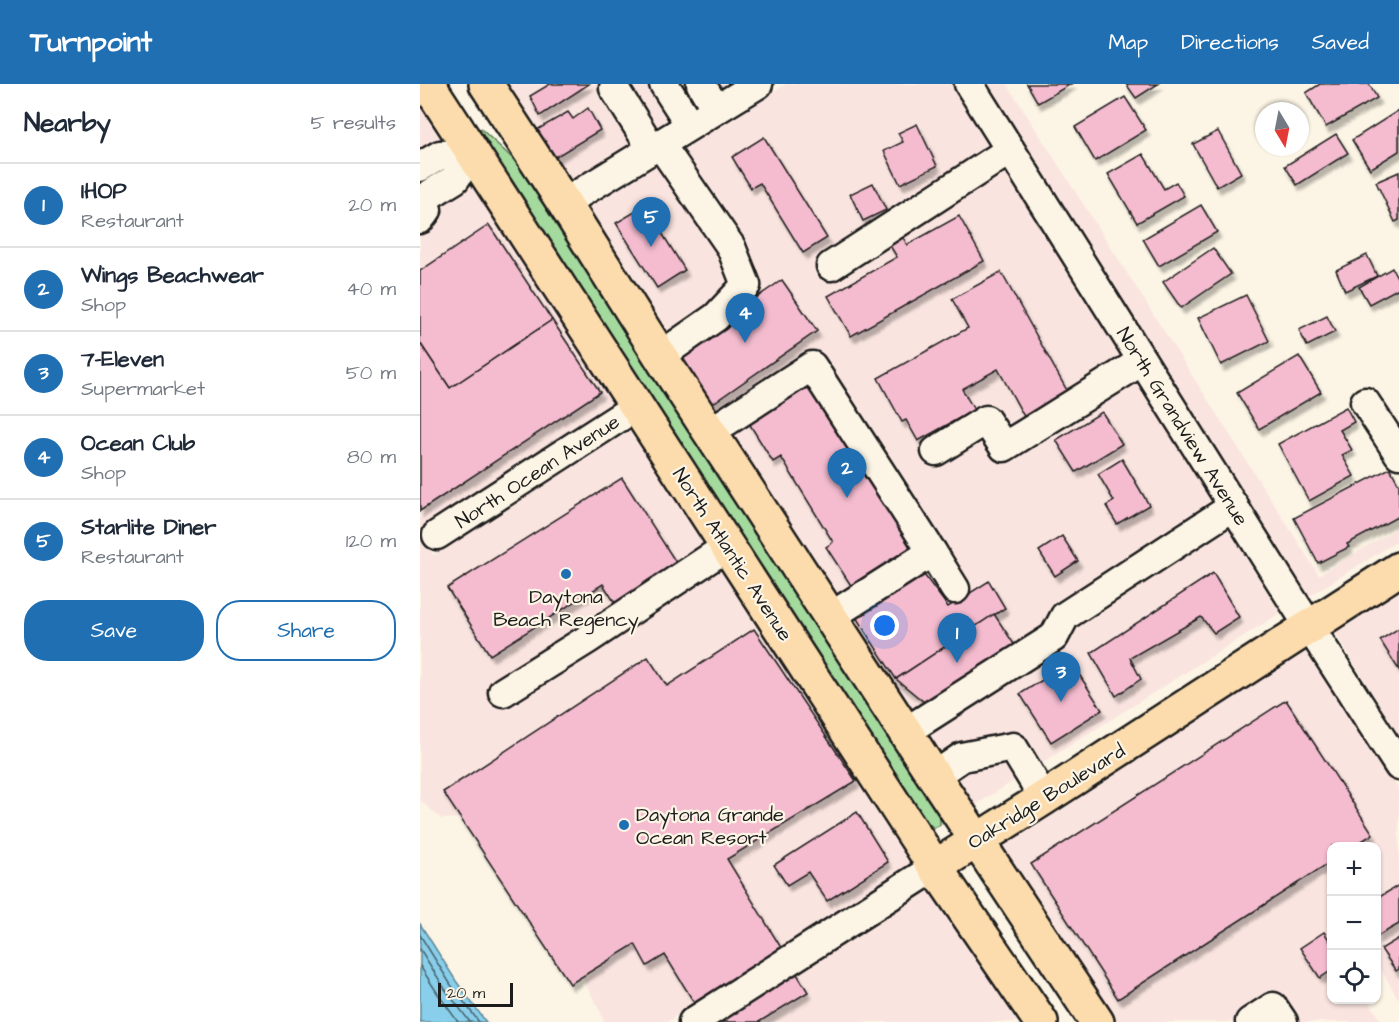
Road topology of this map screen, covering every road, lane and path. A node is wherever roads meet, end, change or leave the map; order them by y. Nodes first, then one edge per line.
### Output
1 (428, 84) edge
2 (664, 84) edge
3 (700, 84) edge
4 (758, 84) edge
5 (969, 84) edge
6 (496, 87) edge
7 (614, 88) dead end
8 (716, 109) junction
9 (690, 125) junction
10 (656, 146) junction
11 (1010, 150) junction
12 (472, 153) junction
13 (420, 167) edge
14 (422, 203) edge
15 (564, 203) junction
16 (831, 266) dead end
17 (660, 356) junction
18 (1142, 361) junction
19 (1365, 402) dead end
20 (637, 406) junction
21 (710, 432) junction
22 (936, 450) dead end
23 (1399, 454) edge
24 (1234, 506) junction
25 (437, 535) dead end
26 (728, 546) junction
27 (932, 552) junction
28 (1399, 569) edge
29 (955, 589) dead end
30 (830, 617) junction
31 (1309, 627) junction
32 (502, 692) dead end
33 (905, 732) junction
34 (1399, 766) edge
35 (934, 776) junction
36 (1044, 798) junction
37 (976, 840) junction
38 (935, 867) junction
39 (693, 1022) edge
40 (1041, 1022) edge
41 (1096, 1022) edge
42 (1250, 1022) edge
43 (1283, 1022) edge

1 - 12 main road, North Atlantic Avenue
2 - 9 street
3 - 8 street
4 - 8 street
5 - 11 street, North Grandview Avenue
6 - 15 main road
7 - 10 street
8 - 9 street
9 - 10 street
10 - 15 street
10 - 17 street
11 - 16 street
11 - 18 street, North Grandview Avenue
12 - 13 street
12 - 14 street
12 - 20 main road, North Atlantic Avenue
15 - 17 main road
17 - 21 main road
18 - 22 street
18 - 24 street, North Grandview Avenue
19 - 23 street
20 - 25 street, North Ocean Avenue
20 - 26 main road, North Atlantic Avenue
21 - 27 street
21 - 30 main road
24 - 31 street, North Grandview Avenue
24 - 33 street
26 - 32 street
26 - 38 main road, North Atlantic Avenue
27 - 29 street
27 - 30 street
28 - 31 main road, Oakridge Boulevard
30 - 33 main road
31 - 34 street, North Grandview Avenue
31 - 36 main road, Oakridge Boulevard
33 - 35 main road
35 - 36 street
35 - 37 main road
36 - 37 main road, Oakridge Boulevard
37 - 38 main road, Oakridge Boulevard
37 - 41 main road
38 - 39 street, Oakridge Boulevard
38 - 40 main road, North Atlantic Avenue
42 - 43 street

